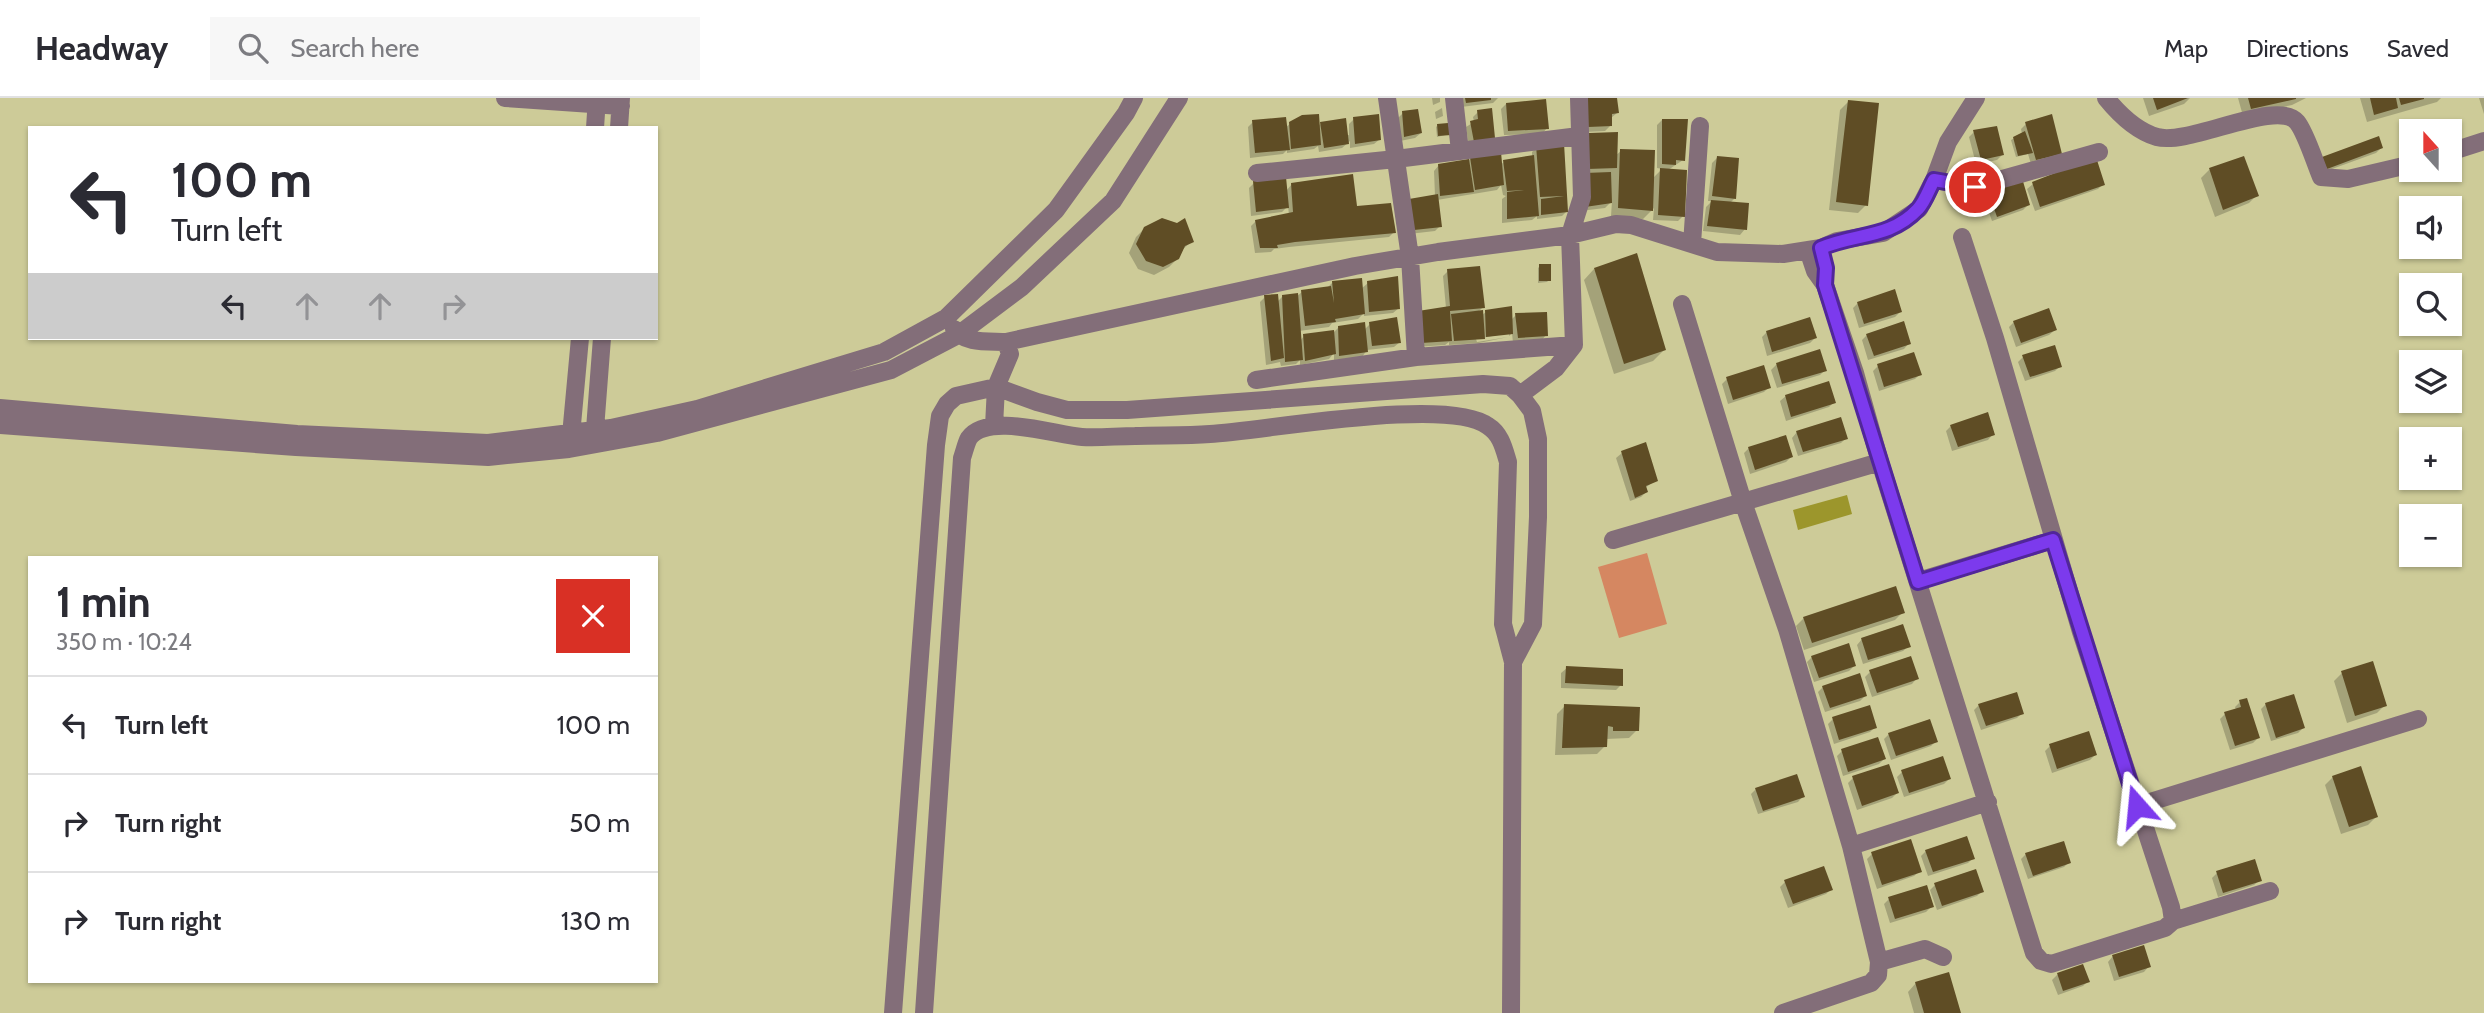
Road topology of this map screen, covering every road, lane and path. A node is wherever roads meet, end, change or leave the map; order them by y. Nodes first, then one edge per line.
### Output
1 (505, 98) edge
2 (1134, 98) edge
3 (1179, 98) edge
4 (1387, 98) edge
5 (1454, 98) edge
6 (1579, 98) edge
7 (1976, 98) edge
8 (2106, 98) edge
9 (597, 101) edge
10 (621, 102) edge
11 (595, 126) edge
12 (619, 126) edge
13 (1700, 126) dead end
14 (1579, 136) junction
15 (2484, 141) edge
16 (2462, 148) edge
17 (1460, 151) junction
18 (2099, 152) dead end
19 (1396, 159) junction
20 (2399, 167) edge
21 (1257, 173) dead end
22 (1934, 180) junction
23 (1570, 235) junction
24 (1962, 237) dead end
25 (1692, 244) junction
26 (1814, 249) junction
27 (1410, 257) junction
28 (1682, 304) dead end
29 (946, 318) junction
30 (958, 335) junction
31 (580, 340) edge
32 (603, 340) edge
33 (1006, 342) junction
34 (1574, 345) junction
35 (1416, 357) junction
36 (1256, 380) dead end
37 (996, 387) junction
38 (1520, 395) junction
39 (0, 408) edge
40 (0, 425) edge
41 (993, 426) junction
42 (594, 438) junction
43 (570, 442) junction
44 (1880, 462) junction
45 (1743, 502) junction
46 (1614, 540) dead end
47 (2053, 540) junction
48 (1918, 582) junction
49 (1513, 662) junction
50 (2418, 719) dead end
51 (1988, 802) junction
52 (2137, 806) junction
53 (1851, 846) junction
54 (2270, 891) dead end
55 (2173, 921) junction
56 (1943, 957) dead end
57 (1879, 962) junction
58 (893, 1013) edge
59 (924, 1013) edge
60 (1511, 1013) edge
61 (1783, 1013) edge

1 - 9 street
2 - 29 street
3 - 30 street
4 - 19 street
5 - 17 street
6 - 14 street
7 - 22 street
8 - 20 street
9 - 10 street
9 - 11 street
10 - 12 street
13 - 25 street
14 - 17 street
14 - 23 street
15 - 16 street
17 - 19 street
18 - 22 street
19 - 21 street
19 - 27 street
22 - 26 street
23 - 25 street
23 - 27 street
23 - 34 street
24 - 47 street
25 - 26 street
26 - 44 street
27 - 33 street
27 - 35 street
28 - 45 street
29 - 30 street
29 - 42 street
30 - 33 street
30 - 42 street
31 - 43 street
32 - 42 street
33 - 37 street
34 - 35 street
34 - 38 street
35 - 36 street
37 - 38 street
37 - 41 street
37 - 58 street
38 - 49 street
39 - 43 street
40 - 43 street
41 - 49 street
41 - 59 street
42 - 43 street
44 - 45 street
44 - 48 street
45 - 46 street
45 - 53 street
47 - 48 street
47 - 52 street
48 - 51 street
49 - 60 street
50 - 52 street
51 - 53 street
51 - 55 street
52 - 55 street
53 - 57 street
54 - 55 street
56 - 57 street
57 - 61 street

